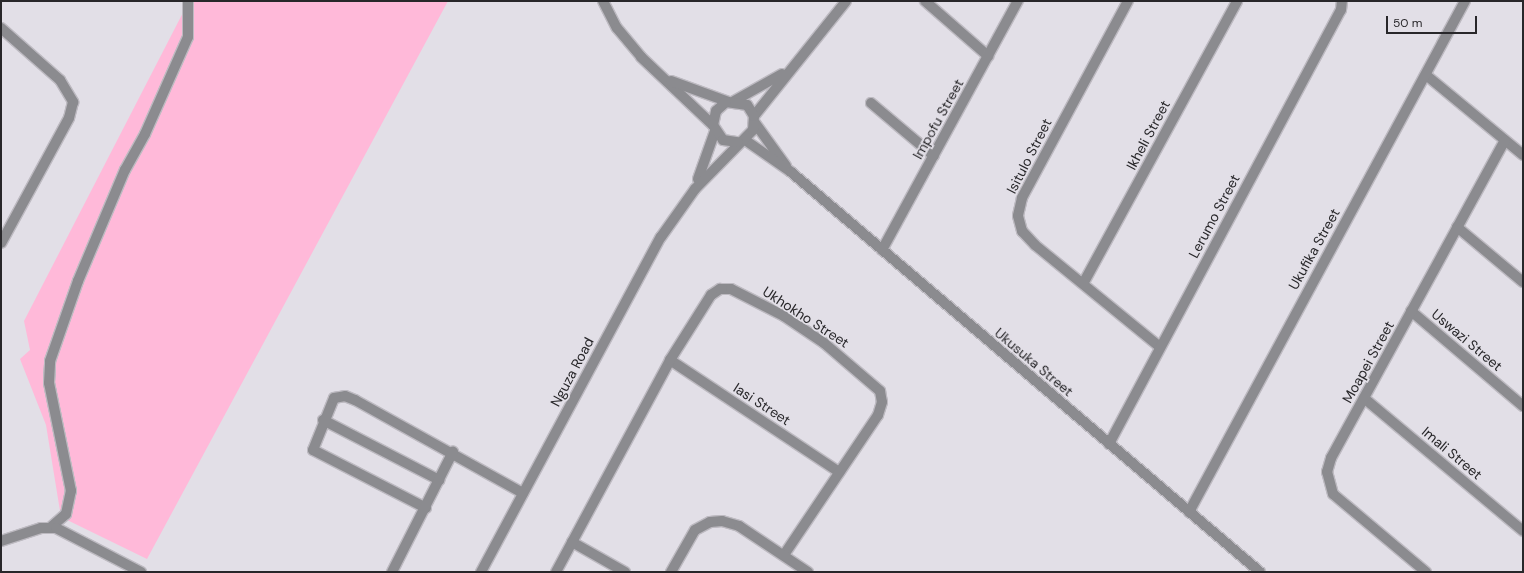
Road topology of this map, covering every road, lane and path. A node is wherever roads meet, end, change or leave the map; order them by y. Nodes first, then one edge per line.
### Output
1 (188, 1) edge
2 (603, 1) edge
3 (846, 1) edge
4 (925, 1) edge
5 (1018, 1) edge
6 (1128, 1) edge
7 (1236, 1) edge
8 (1342, 1) edge
9 (1465, 1) edge
10 (1, 28) edge
11 (988, 56) junction
12 (790, 68) junction
13 (1426, 75) junction
14 (667, 80) junction
15 (732, 101) junction
16 (871, 103) dead end
17 (754, 119) junction
18 (714, 128) junction
19 (1505, 140) junction
20 (741, 141) junction
21 (1523, 155) edge
22 (934, 156) junction
23 (791, 172) junction
24 (695, 188) junction
25 (1457, 227) junction
26 (1, 243) edge
27 (882, 250) junction
28 (1084, 282) junction
29 (1523, 282) edge
30 (1411, 311) junction
31 (1160, 347) junction
32 (670, 360) junction
33 (1364, 398) junction
34 (1523, 406) edge
35 (323, 420) junction
36 (1109, 444) junction
37 (453, 452) junction
38 (839, 472) junction
39 (439, 480) junction
40 (523, 493) junction
41 (426, 508) junction
42 (1189, 512) junction
43 (51, 528) junction
44 (1523, 531) edge
45 (1, 541) edge
46 (572, 542) junction
47 (784, 556) junction
48 (141, 572) edge
49 (392, 572) edge
50 (481, 572) edge
51 (556, 572) edge
52 (625, 572) edge
53 (671, 572) edge
54 (808, 572) edge
55 (1260, 572) edge
56 (1426, 572) edge

1 - 43 street
2 - 14 street
3 - 12 street
4 - 11 street
5 - 11 street, Impofu Street
6 - 28 street, Isitulo Street
7 - 28 street, Ikheli Street
8 - 31 street, Lerumo Street
9 - 13 street, Ukufika Street
10 - 26 street
11 - 22 street, Impofu Street
12 - 15 street
12 - 17 street
13 - 19 street
13 - 42 street, Ukufika Street
14 - 15 street
14 - 18 street
15 - 17 street
15 - 18 street
16 - 22 street
17 - 20 street
17 - 23 street, Ukusuka Street
18 - 20 street
18 - 24 street, Nguza Road
19 - 21 street
19 - 25 street, Moapei Street
20 - 23 street, Ukusuka Street
20 - 24 street, Nguza Road
22 - 27 street, Impofu Street
23 - 27 street, Ukusuka Street
24 - 40 street, Nguza Road
25 - 29 street
25 - 30 street, Moapei Street
27 - 36 street, Ukusuka Street
28 - 31 street, Isitulo Street
30 - 33 street, Moapei Street
30 - 34 street, Uswazi Street
31 - 36 street, Lerumo Street
32 - 38 street, Iasi Street
32 - 38 street, Ukhokho Street
32 - 46 street, Ukhokho Street
33 - 44 street, Imali Street
33 - 56 street, Moapei Street
35 - 37 street
35 - 39 street
35 - 41 street
36 - 42 street, Ukusuka Street
37 - 39 street
37 - 40 street
38 - 47 street, Ukhokho Street
39 - 41 street
40 - 50 street, Nguza Road
41 - 49 street
42 - 55 street, Ukusuka Street
43 - 45 street
43 - 48 street
46 - 51 street, Ukhokho Street
46 - 52 street
47 - 53 street
47 - 54 street

